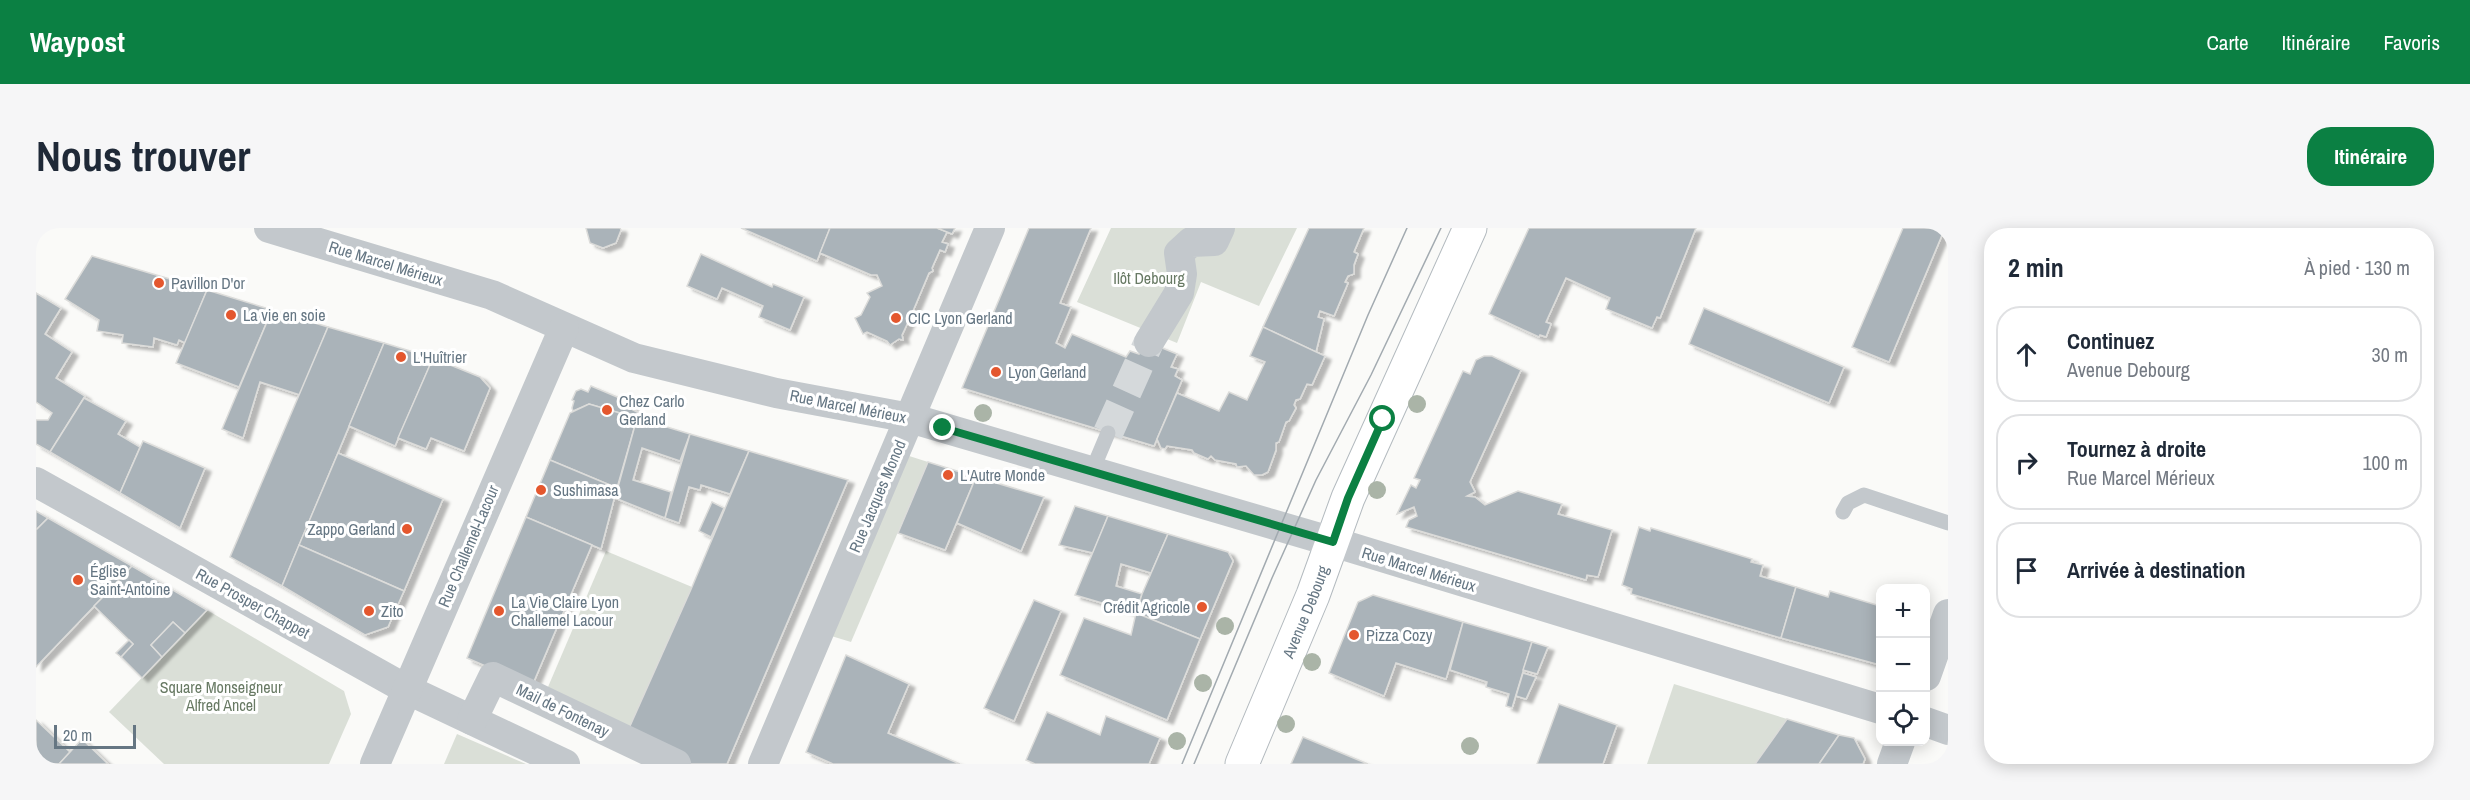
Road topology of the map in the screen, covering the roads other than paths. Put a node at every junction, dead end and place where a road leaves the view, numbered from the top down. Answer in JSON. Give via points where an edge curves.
{"nodes":[{"id":1,"x":269,"y":228,"type":"edge"},
{"id":2,"x":990,"y":228,"type":"edge"},
{"id":3,"x":1220,"y":228,"type":"edge"},
{"id":4,"x":1470,"y":228,"type":"edge"},
{"id":5,"x":564,"y":328,"type":"junction"},
{"id":6,"x":1149,"y":342,"type":"tunnel mouth"},
{"id":7,"x":910,"y":418,"type":"junction"},
{"id":8,"x":1108,"y":432,"type":"tunnel mouth"},
{"id":9,"x":1092,"y":471,"type":"junction"},
{"id":10,"x":36,"y":482,"type":"edge"},
{"id":11,"x":1843,"y":512,"type":"dead end"},
{"id":12,"x":1948,"y":523,"type":"edge"},
{"id":13,"x":1333,"y":542,"type":"junction"},
{"id":14,"x":1948,"y":614,"type":"edge"},
{"id":15,"x":1930,"y":665,"type":"edge"},
{"id":16,"x":406,"y":689,"type":"junction"},
{"id":17,"x":1876,"y":707,"type":"edge"},
{"id":18,"x":472,"y":720,"type":"junction"},
{"id":19,"x":1930,"y":723,"type":"edge"},
{"id":20,"x":1948,"y":730,"type":"edge"},
{"id":21,"x":1898,"y":746,"type":"edge"},
{"id":22,"x":639,"y":751,"type":"edge"},
{"id":23,"x":375,"y":764,"type":"edge"},
{"id":24,"x":565,"y":764,"type":"edge"},
{"id":25,"x":676,"y":764,"type":"edge"},
{"id":26,"x":763,"y":764,"type":"edge"},
{"id":27,"x":1242,"y":764,"type":"edge"},
{"id":28,"x":1892,"y":764,"type":"edge"}],
"edges":[{"from":1,"to":5,"type":"street","name":"Rue Marcel Mérieux","via":[[492,295]]},
{"from":2,"to":7,"type":"street","name":"Rue Jacques Monod"},
{"from":3,"to":6,"type":"street","via":[[1214,240],[1191,242],[1179,253],[1179,293]]},
{"from":4,"to":13,"type":"street","name":"Avenue Debourg","via":[[1348,498]]},
{"from":5,"to":7,"type":"street","name":"Rue Marcel Mérieux","via":[[634,358],[776,393]]},
{"from":5,"to":16,"type":"street","name":"Rue Challemel-Lacour"},
{"from":7,"to":9,"type":"street","name":"Rue Marcel Mérieux"},
{"from":7,"to":26,"type":"street","name":"Rue Jacques Monod"},
{"from":8,"to":9,"type":"lane"},
{"from":9,"to":13,"type":"street","name":"Rue Marcel Mérieux"},
{"from":10,"to":16,"type":"street","name":"Rue Prosper Chappet"},
{"from":11,"to":12,"type":"lane","via":[[1848,503],[1864,495]]},
{"from":13,"to":17,"type":"street","name":"Rue Marcel Mérieux"},
{"from":13,"to":27,"type":"street","name":"Avenue Debourg"},
{"from":14,"to":15,"type":"street"},
{"from":16,"to":18,"type":"street"},
{"from":16,"to":23,"type":"street","name":"Rue Challemel-Lacour"},
{"from":18,"to":22,"type":"street","name":"Mail de Fontenay","via":[[493,677]]},
{"from":18,"to":24,"type":"street"},
{"from":19,"to":20,"type":"street"},
{"from":21,"to":28,"type":"street"},
{"from":22,"to":25,"type":"street","name":"Mail de Fontenay"}]}
